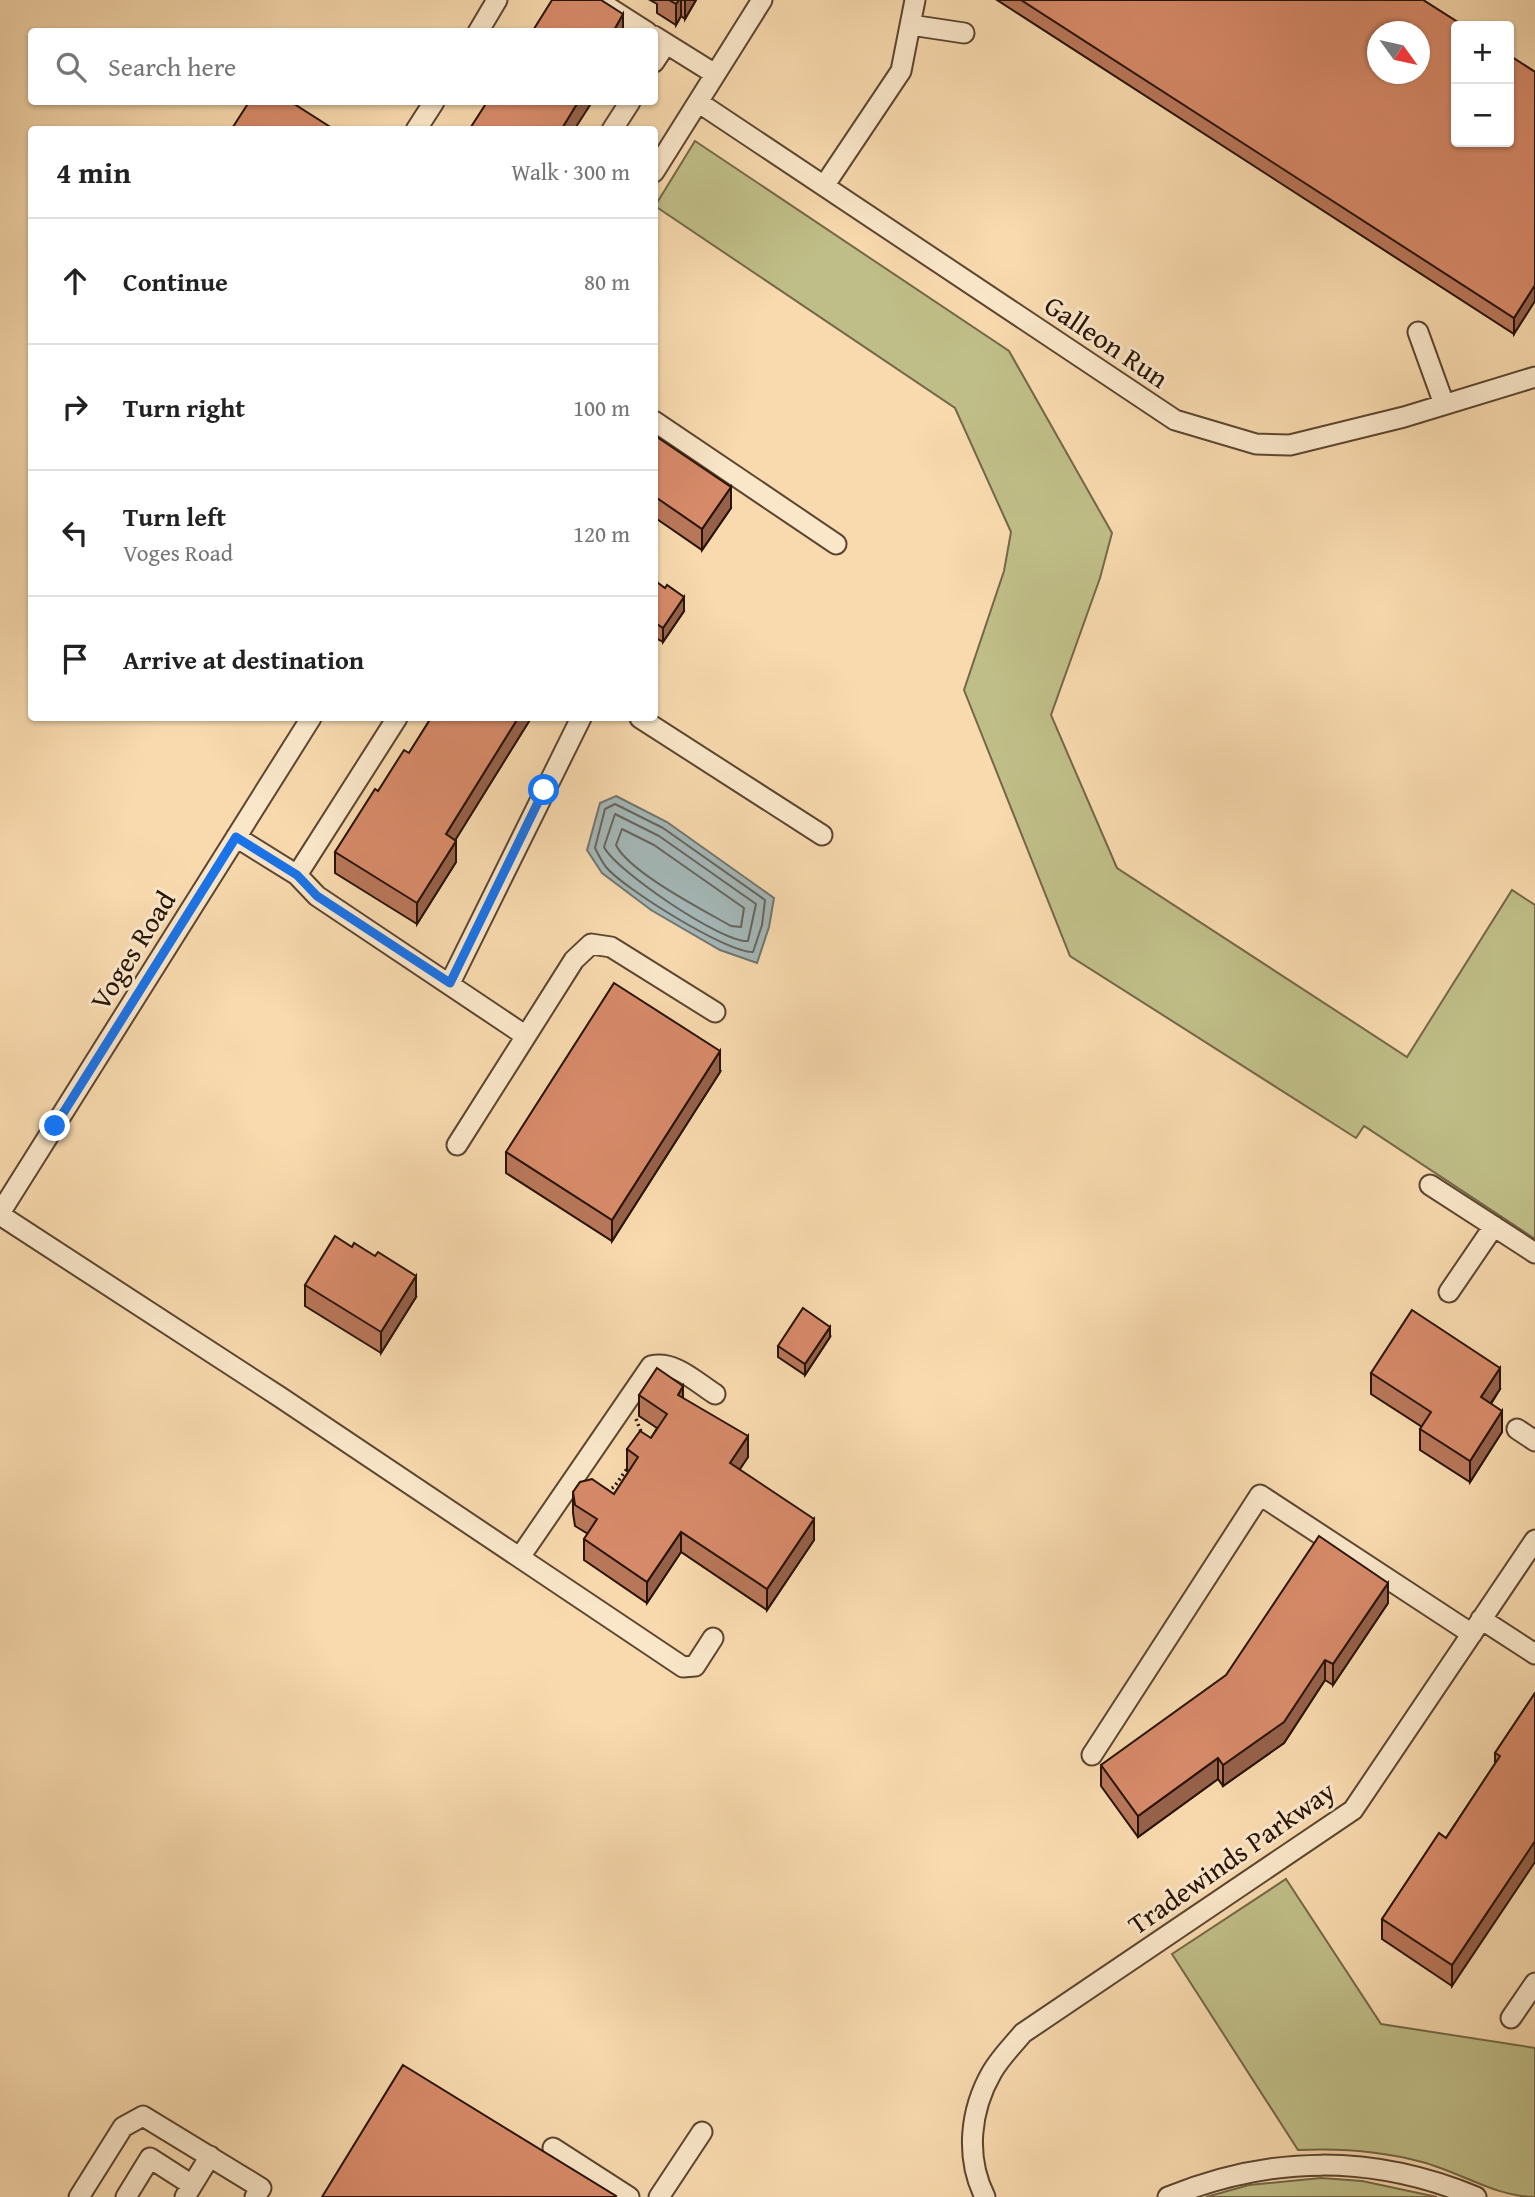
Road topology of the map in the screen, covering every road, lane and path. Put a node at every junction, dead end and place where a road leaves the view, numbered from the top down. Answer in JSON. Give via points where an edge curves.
{"nodes":[{"id":1,"x":498,"y":0,"type":"edge"},
{"id":2,"x":597,"y":0,"type":"edge"},
{"id":3,"x":762,"y":0,"type":"edge"},
{"id":4,"x":915,"y":0,"type":"edge"},
{"id":5,"x":911,"y":25,"type":"junction"},
{"id":6,"x":480,"y":28,"type":"edge"},
{"id":7,"x":641,"y":28,"type":"edge"},
{"id":8,"x":964,"y":33,"type":"dead end"},
{"id":9,"x":660,"y":40,"type":"edge"},
{"id":10,"x":715,"y":74,"type":"junction"},
{"id":11,"x":698,"y":102,"type":"junction"},
{"id":12,"x":431,"y":105,"type":"edge"},
{"id":13,"x":628,"y":105,"type":"edge"},
{"id":14,"x":418,"y":126,"type":"edge"},
{"id":15,"x":615,"y":126,"type":"edge"},
{"id":16,"x":658,"y":166,"type":"edge"},
{"id":17,"x":824,"y":187,"type":"junction"},
{"id":18,"x":1418,"y":332,"type":"dead end"},
{"id":19,"x":1535,"y":377,"type":"edge"},
{"id":20,"x":1444,"y":404,"type":"junction"},
{"id":21,"x":658,"y":424,"type":"edge"},
{"id":22,"x":836,"y":544,"type":"dead end"},
{"id":23,"x":309,"y":721,"type":"edge"},
{"id":24,"x":395,"y":721,"type":"edge"},
{"id":25,"x":580,"y":721,"type":"edge"},
{"id":26,"x":645,"y":721,"type":"edge"},
{"id":27,"x":822,"y":835,"type":"dead end"},
{"id":28,"x":236,"y":837,"type":"junction"},
{"id":29,"x":297,"y":875,"type":"junction"},
{"id":30,"x":450,"y":983,"type":"junction"},
{"id":31,"x":715,"y":1012,"type":"dead end"},
{"id":32,"x":526,"y":1036,"type":"junction"},
{"id":33,"x":457,"y":1145,"type":"dead end"},
{"id":34,"x":1430,"y":1185,"type":"dead end"},
{"id":35,"x":0,"y":1214,"type":"edge"},
{"id":36,"x":1494,"y":1226,"type":"junction"},
{"id":37,"x":1535,"y":1253,"type":"edge"},
{"id":38,"x":1449,"y":1292,"type":"dead end"},
{"id":39,"x":715,"y":1394,"type":"dead end"},
{"id":40,"x":620,"y":1408,"type":"junction"},
{"id":41,"x":1517,"y":1429,"type":"dead end"},
{"id":42,"x":643,"y":1440,"type":"edge"},
{"id":43,"x":1535,"y":1441,"type":"edge"},
{"id":44,"x":633,"y":1461,"type":"edge"},
{"id":45,"x":597,"y":1494,"type":"edge"},
{"id":46,"x":1535,"y":1540,"type":"edge"},
{"id":47,"x":520,"y":1557,"type":"junction"},
{"id":48,"x":1477,"y":1626,"type":"junction"},
{"id":49,"x":713,"y":1638,"type":"dead end"},
{"id":50,"x":1535,"y":1654,"type":"edge"},
{"id":51,"x":1092,"y":1755,"type":"dead end"},
{"id":52,"x":1535,"y":1983,"type":"edge"},
{"id":53,"x":1511,"y":2018,"type":"dead end"},
{"id":54,"x":702,"y":2132,"type":"dead end"},
{"id":55,"x":553,"y":2148,"type":"dead end"},
{"id":56,"x":210,"y":2156,"type":"junction"},
{"id":57,"x":188,"y":2191,"type":"edge"},
{"id":58,"x":79,"y":2197,"type":"edge"},
{"id":59,"x":126,"y":2197,"type":"edge"},
{"id":60,"x":255,"y":2197,"type":"edge"},
{"id":61,"x":629,"y":2197,"type":"edge"},
{"id":62,"x":659,"y":2197,"type":"edge"},
{"id":63,"x":985,"y":2197,"type":"edge"},
{"id":64,"x":1168,"y":2197,"type":"edge"},
{"id":65,"x":1476,"y":2197,"type":"edge"}],
"edges":[{"from":1,"to":6,"type":"street"},
{"from":2,"to":7,"type":"street"},
{"from":3,"to":10,"type":"street"},
{"from":4,"to":5,"type":"street"},
{"from":5,"to":8,"type":"street"},
{"from":5,"to":17,"type":"street","via":[[901,71]]},
{"from":9,"to":10,"type":"street"},
{"from":10,"to":11,"type":"street"},
{"from":11,"to":16,"type":"street"},
{"from":11,"to":17,"type":"street","name":"Galleon Run"},
{"from":12,"to":14,"type":"street"},
{"from":13,"to":15,"type":"street"},
{"from":17,"to":20,"type":"street","name":"Galleon Run","via":[[1175,420],[1256,444],[1290,445]]},
{"from":18,"to":20,"type":"street"},
{"from":19,"to":20,"type":"street","name":"Galleon Run"},
{"from":21,"to":22,"type":"street"},
{"from":23,"to":28,"type":"street","name":"Voges Road"},
{"from":24,"to":29,"type":"street"},
{"from":25,"to":30,"type":"street"},
{"from":26,"to":27,"type":"street"},
{"from":28,"to":29,"type":"street"},
{"from":28,"to":35,"type":"street","name":"Voges Road"},
{"from":29,"to":30,"type":"street","via":[[317,896]]},
{"from":30,"to":32,"type":"street"},
{"from":31,"to":32,"type":"street","via":[[611,947],[591,944],[574,960]]},
{"from":32,"to":33,"type":"street"},
{"from":34,"to":36,"type":"street"},
{"from":35,"to":47,"type":"street"},
{"from":36,"to":37,"type":"street"},
{"from":36,"to":38,"type":"street"},
{"from":39,"to":40,"type":"street","via":[[662,1363],[651,1366]]},
{"from":40,"to":42,"type":"path","via":[[639,1422]]},
{"from":40,"to":47,"type":"street"},
{"from":41,"to":43,"type":"street"},
{"from":44,"to":45,"type":"path","via":[[614,1487]]},
{"from":46,"to":48,"type":"street","name":"Tradewinds Parkway"},
{"from":47,"to":49,"type":"street","via":[[683,1667],[695,1665]]},
{"from":48,"to":50,"type":"street"},
{"from":48,"to":51,"type":"street","via":[[1260,1495]]},
{"from":48,"to":63,"type":"street","name":"Tradewinds Parkway","via":[[1353,1810],[1023,2033],[992,2072],[972,2123],[974,2174]]},
{"from":52,"to":53,"type":"street"},
{"from":54,"to":62,"type":"street"},
{"from":55,"to":61,"type":"street"},
{"from":56,"to":57,"type":"street"},
{"from":56,"to":58,"type":"street","via":[[143,2116],[123,2127]]},
{"from":56,"to":60,"type":"street","via":[[261,2188]]},
{"from":57,"to":59,"type":"street","via":[[150,2158]]},
{"from":64,"to":65,"type":"street","via":[[1266,2167],[1326,2164],[1384,2168]]}]}
